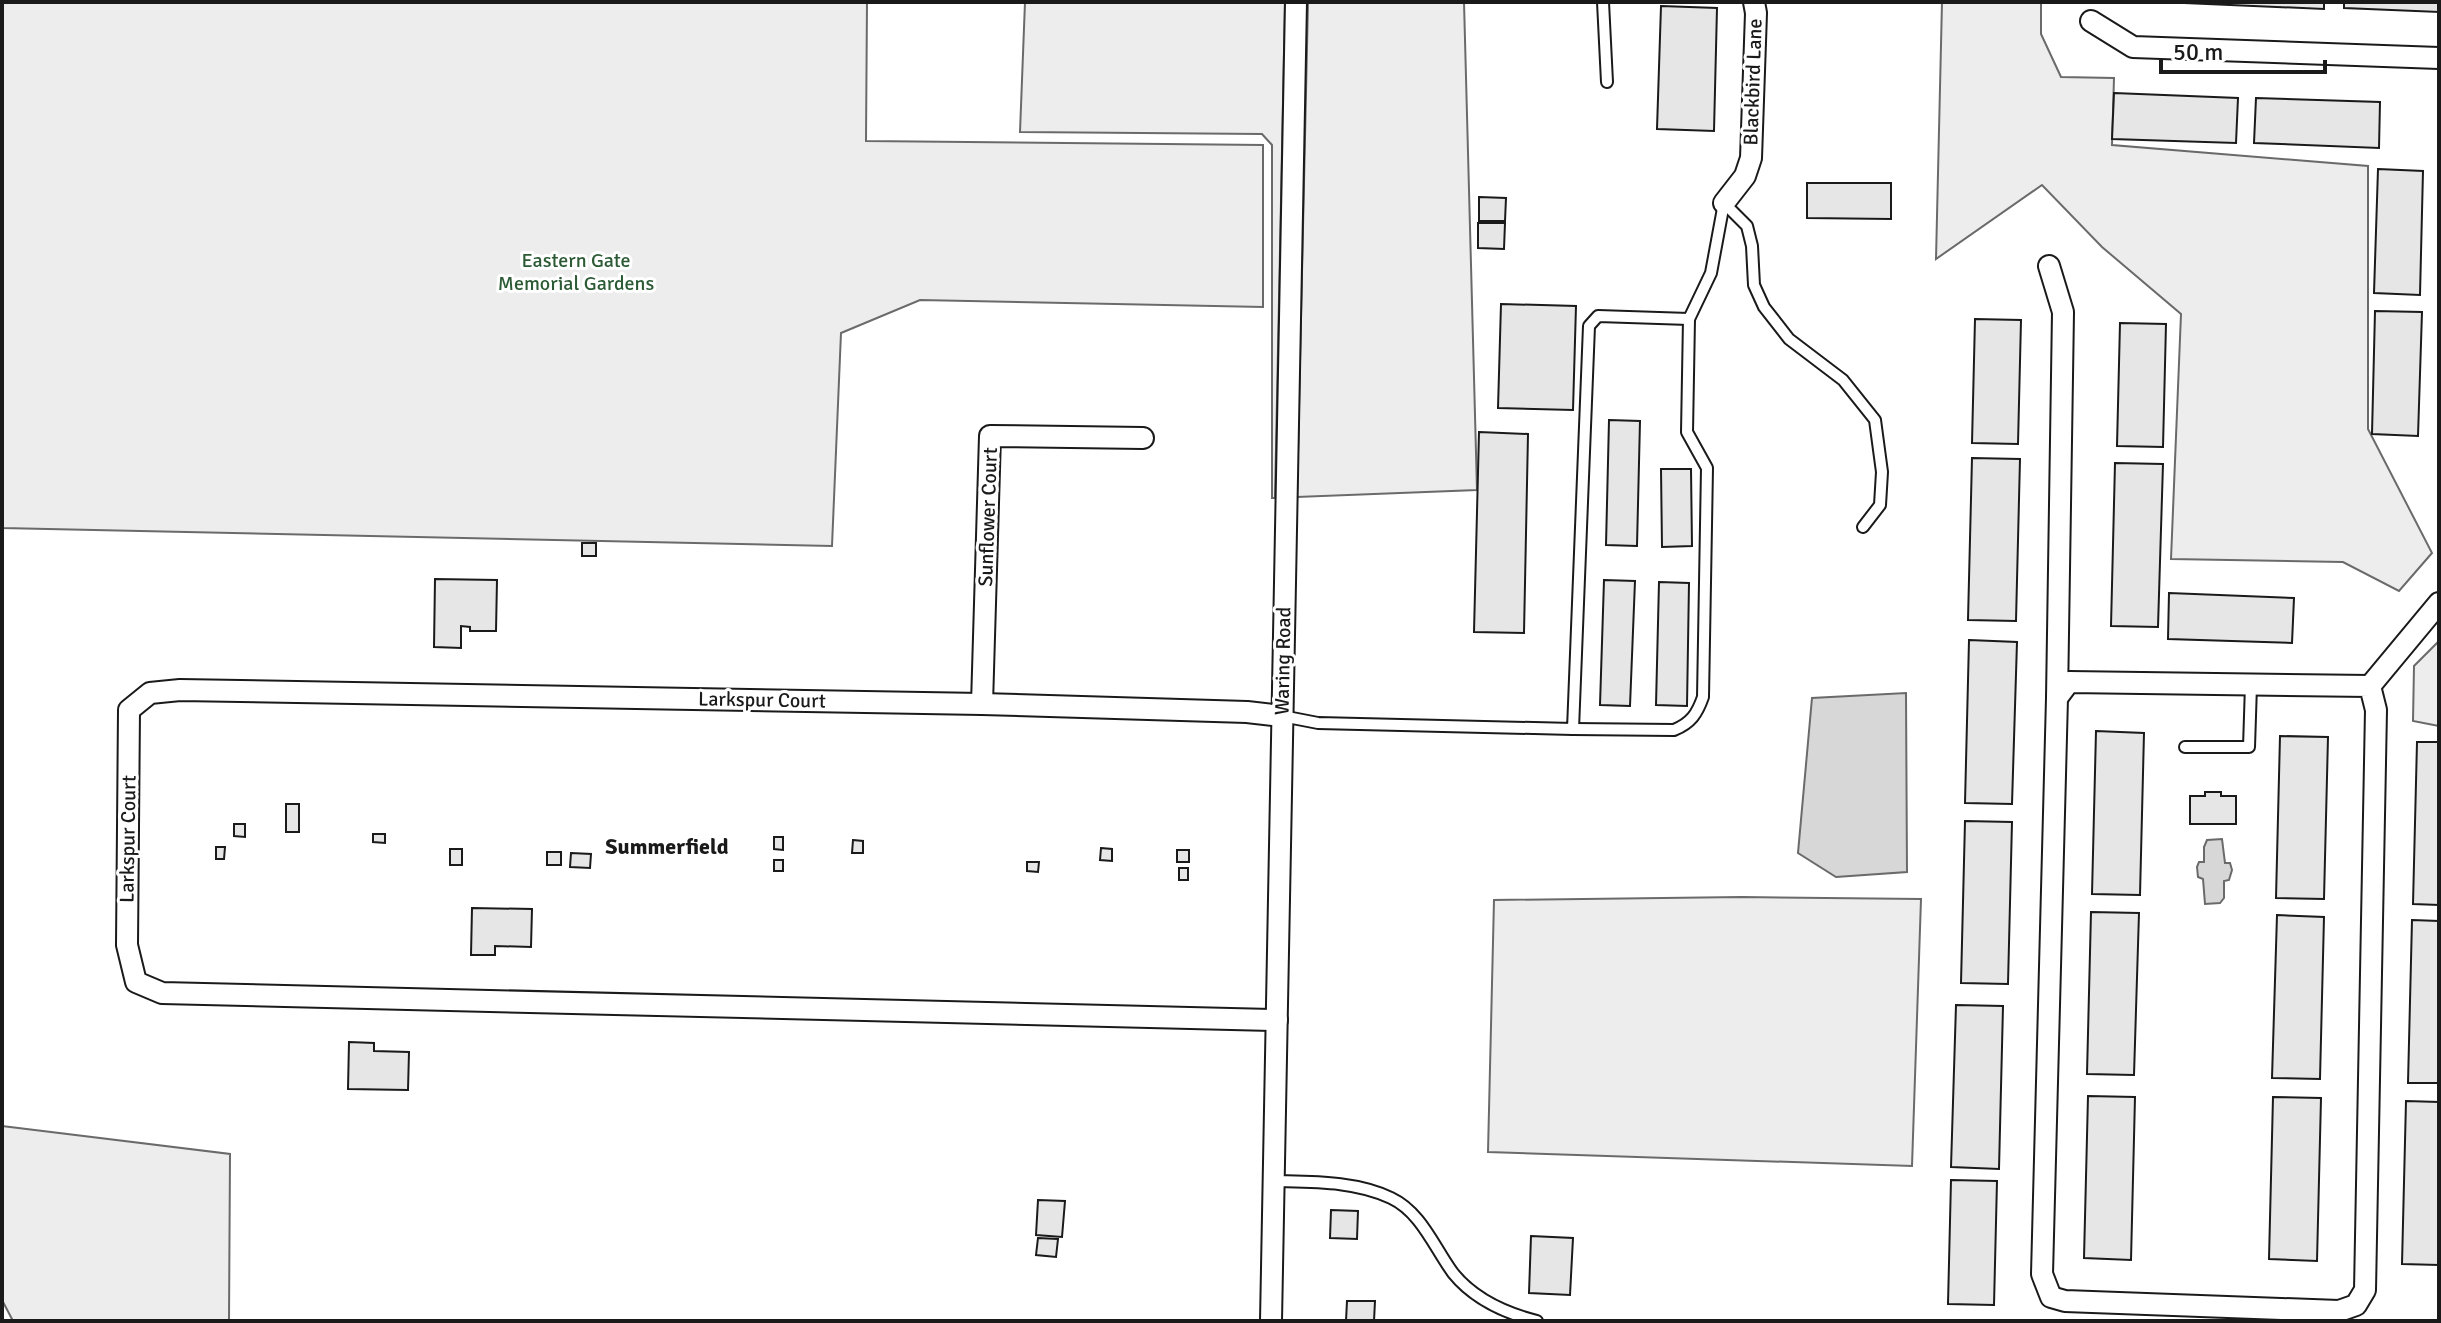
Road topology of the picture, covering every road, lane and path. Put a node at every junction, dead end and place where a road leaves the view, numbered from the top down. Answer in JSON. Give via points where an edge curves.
{"nodes":[{"id":1,"x":1296,"y":2,"type":"edge"},
{"id":2,"x":1603,"y":2,"type":"edge"},
{"id":3,"x":1754,"y":2,"type":"edge"},
{"id":4,"x":2091,"y":21,"type":"dead end"},
{"id":5,"x":2439,"y":58,"type":"edge"},
{"id":6,"x":1607,"y":82,"type":"dead end"},
{"id":7,"x":1724,"y":203,"type":"junction"},
{"id":8,"x":2049,"y":266,"type":"dead end"},
{"id":9,"x":1689,"y":319,"type":"junction"},
{"id":10,"x":1143,"y":438,"type":"dead end"},
{"id":11,"x":1863,"y":527,"type":"dead end"},
{"id":12,"x":2439,"y":603,"type":"edge"},
{"id":13,"x":2251,"y":685,"type":"junction"},
{"id":14,"x":2370,"y":686,"type":"junction"},
{"id":15,"x":2057,"y":698,"type":"junction"},
{"id":16,"x":982,"y":704,"type":"junction"},
{"id":17,"x":1281,"y":716,"type":"junction"},
{"id":18,"x":1573,"y":729,"type":"junction"},
{"id":19,"x":2185,"y":747,"type":"dead end"},
{"id":20,"x":1277,"y":1020,"type":"junction"},
{"id":21,"x":1275,"y":1181,"type":"junction"},
{"id":22,"x":1271,"y":1321,"type":"edge"},
{"id":23,"x":1537,"y":1321,"type":"edge"}],
"edges":[{"from":1,"to":17,"type":"street","name":"Waring Road"},
{"from":2,"to":6,"type":"lane"},
{"from":3,"to":7,"type":"street","name":"Blackbird Lane","via":[[1751,158],[1745,176]]},
{"from":4,"to":5,"type":"street","via":[[2133,47]]},
{"from":7,"to":9,"type":"lane","via":[[1711,273]]},
{"from":7,"to":11,"type":"lane","via":[[1747,226],[1754,285],[1764,307],[1789,339],[1843,380],[1875,420],[1880,505]]},
{"from":8,"to":15,"type":"street","via":[[2063,312]]},
{"from":9,"to":18,"type":"lane","via":[[1598,316],[1589,326]]},
{"from":9,"to":18,"type":"lane","via":[[1687,432],[1707,468],[1703,697],[1688,724],[1674,730]]},
{"from":10,"to":16,"type":"street","name":"Sunflower Court","via":[[990,436]]},
{"from":12,"to":14,"type":"street"},
{"from":13,"to":14,"type":"street"},
{"from":13,"to":15,"type":"street","via":[[2069,682]]},
{"from":13,"to":19,"type":"lane","via":[[2249,747]]},
{"from":14,"to":15,"type":"street","via":[[2376,710],[2365,1290],[2356,1305],[2339,1311],[2051,1297],[2042,1274]]},
{"from":16,"to":17,"type":"street","name":"Larkspur Court"},
{"from":16,"to":20,"type":"street","name":"Larkspur Court","via":[[150,693],[129,710],[127,945],[136,982],[162,993]]},
{"from":17,"to":18,"type":"lane","via":[[1318,723]]},
{"from":17,"to":20,"type":"street","name":"Waring Road"},
{"from":20,"to":21,"type":"street","name":"Waring Road"},
{"from":21,"to":22,"type":"street","name":"Waring Road"},
{"from":21,"to":23,"type":"lane","via":[[1349,1186],[1393,1198],[1411,1212],[1462,1282],[1509,1314]]}]}
